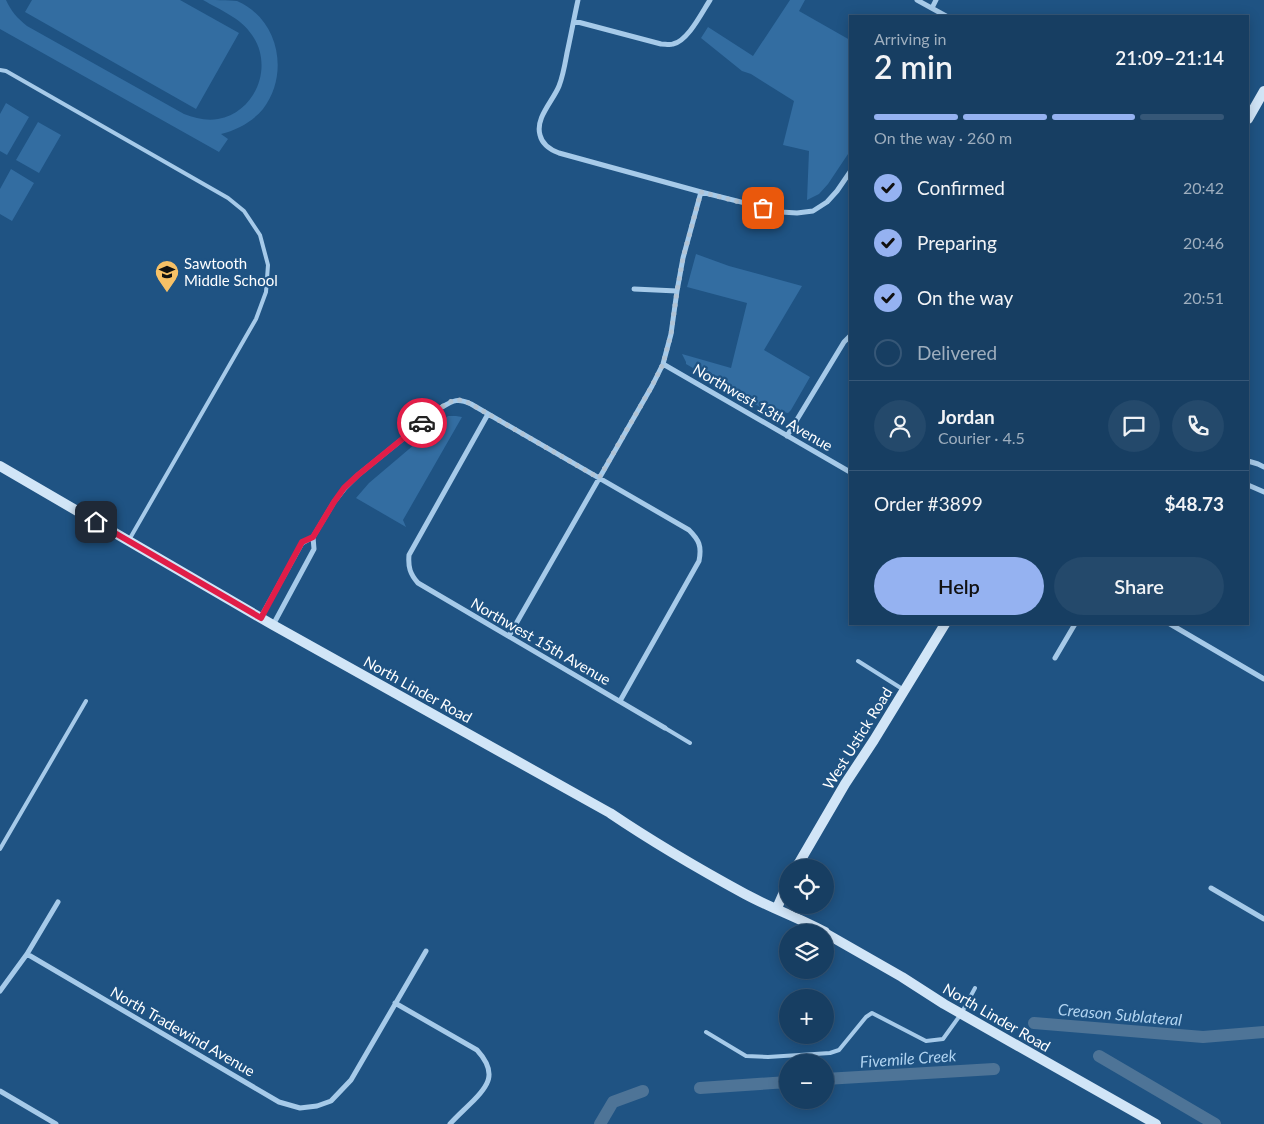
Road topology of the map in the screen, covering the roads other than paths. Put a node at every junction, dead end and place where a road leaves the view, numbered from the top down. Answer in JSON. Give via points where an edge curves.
{"nodes":[{"id":1,"x":578,"y":0,"type":"edge"},
{"id":2,"x":710,"y":0,"type":"edge"},
{"id":3,"x":917,"y":0,"type":"edge"},
{"id":4,"x":936,"y":0,"type":"edge"},
{"id":5,"x":932,"y":8,"type":"junction"},
{"id":6,"x":944,"y":15,"type":"edge"},
{"id":7,"x":574,"y":21,"type":"junction"},
{"id":8,"x":0,"y":70,"type":"edge"},
{"id":9,"x":1264,"y":92,"type":"edge"},
{"id":10,"x":1249,"y":117,"type":"edge"},
{"id":11,"x":849,"y":174,"type":"edge"},
{"id":12,"x":701,"y":192,"type":"junction"},
{"id":13,"x":634,"y":289,"type":"dead end"},
{"id":14,"x":677,"y":291,"type":"junction"},
{"id":15,"x":849,"y":337,"type":"edge"},
{"id":16,"x":663,"y":364,"type":"junction"},
{"id":17,"x":488,"y":414,"type":"junction"},
{"id":18,"x":787,"y":436,"type":"junction"},
{"id":19,"x":1249,"y":461,"type":"edge"},
{"id":20,"x":0,"y":466,"type":"edge"},
{"id":21,"x":1264,"y":467,"type":"edge"},
{"id":22,"x":849,"y":471,"type":"edge"},
{"id":23,"x":599,"y":478,"type":"junction"},
{"id":24,"x":1249,"y":485,"type":"edge"},
{"id":25,"x":1264,"y":492,"type":"edge"},
{"id":26,"x":313,"y":537,"type":"junction"},
{"id":27,"x":129,"y":540,"type":"junction"},
{"id":28,"x":261,"y":618,"type":"junction"},
{"id":29,"x":273,"y":625,"type":"junction"},
{"id":30,"x":944,"y":625,"type":"edge"},
{"id":31,"x":1073,"y":625,"type":"edge"},
{"id":32,"x":1172,"y":625,"type":"edge"},
{"id":33,"x":509,"y":636,"type":"junction"},
{"id":34,"x":1055,"y":658,"type":"dead end"},
{"id":35,"x":858,"y":661,"type":"dead end"},
{"id":36,"x":1264,"y":679,"type":"edge"},
{"id":37,"x":904,"y":690,"type":"junction"},
{"id":38,"x":86,"y":701,"type":"dead end"},
{"id":39,"x":620,"y":701,"type":"junction"},
{"id":40,"x":665,"y":728,"type":"joint"},
{"id":41,"x":690,"y":742,"type":"dead end"},
{"id":42,"x":0,"y":849,"type":"edge"},
{"id":43,"x":801,"y":859,"type":"edge"},
{"id":44,"x":1211,"y":888,"type":"dead end"},
{"id":45,"x":58,"y":902,"type":"dead end"},
{"id":46,"x":779,"y":902,"type":"edge"},
{"id":47,"x":776,"y":908,"type":"junction"},
{"id":48,"x":1264,"y":919,"type":"edge"},
{"id":49,"x":810,"y":924,"type":"edge"},
{"id":50,"x":834,"y":938,"type":"edge"},
{"id":51,"x":426,"y":951,"type":"dead end"},
{"id":52,"x":27,"y":954,"type":"junction"},
{"id":53,"x":975,"y":988,"type":"dead end"},
{"id":54,"x":0,"y":991,"type":"edge"},
{"id":55,"x":395,"y":1003,"type":"junction"},
{"id":56,"x":961,"y":1014,"type":"junction"},
{"id":57,"x":706,"y":1032,"type":"dead end"},
{"id":58,"x":0,"y":1091,"type":"edge"},
{"id":59,"x":56,"y":1124,"type":"edge"},
{"id":60,"x":450,"y":1124,"type":"edge"},
{"id":61,"x":1156,"y":1124,"type":"edge"}],
"edges":[{"from":1,"to":7,"type":"street"},
{"from":2,"to":7,"type":"street","via":[[690,32],[674,44],[661,44]]},
{"from":3,"to":5,"type":"street"},
{"from":4,"to":5,"type":"street"},
{"from":5,"to":6,"type":"street"},
{"from":7,"to":12,"type":"street","via":[[563,75],[539,126],[543,142],[559,153]]},
{"from":8,"to":27,"type":"lane","via":[[228,198],[244,212],[260,235],[268,265],[266,292],[256,318]]},
{"from":9,"to":10,"type":"main road"},
{"from":11,"to":12,"type":"street","via":[[827,202],[813,211],[797,213]]},
{"from":12,"to":14,"type":"street"},
{"from":13,"to":14,"type":"street"},
{"from":14,"to":16,"type":"street"},
{"from":15,"to":18,"type":"street"},
{"from":16,"to":18,"type":"street","name":"Northwest 13th Avenue"},
{"from":16,"to":23,"type":"street"},
{"from":17,"to":23,"type":"street"},
{"from":17,"to":26,"type":"street","via":[[464,401],[456,400],[442,407],[344,488]]},
{"from":17,"to":33,"type":"street","name":"Northwest 15th Avenue","via":[[409,555],[409,570],[418,583]]},
{"from":18,"to":22,"type":"street","name":"Northwest 13th Avenue"},
{"from":19,"to":21,"type":"street"},
{"from":20,"to":27,"type":"main road","name":"North Linder Road"},
{"from":23,"to":33,"type":"street"},
{"from":23,"to":39,"type":"street","via":[[689,530],[701,551],[699,561]]},
{"from":24,"to":25,"type":"street"},
{"from":26,"to":28,"type":"street","via":[[302,542]]},
{"from":26,"to":29,"type":"street","via":[[314,549]]},
{"from":27,"to":28,"type":"main road","name":"North Linder Road"},
{"from":28,"to":29,"type":"main road","name":"North Linder Road"},
{"from":29,"to":47,"type":"main road","name":"North Linder Road","via":[[602,808],[652,841],[746,894]]},
{"from":30,"to":37,"type":"main road","name":"West Ustick Road"},
{"from":31,"to":34,"type":"street"},
{"from":32,"to":36,"type":"street"},
{"from":33,"to":39,"type":"street","name":"Northwest 15th Avenue"},
{"from":35,"to":37,"type":"lane"},
{"from":37,"to":43,"type":"main road","name":"West Ustick Road"},
{"from":38,"to":42,"type":"lane"},
{"from":39,"to":40,"type":"street","name":"Northwest 15th Avenue"},
{"from":40,"to":41,"type":"lane"},
{"from":44,"to":48,"type":"street"},
{"from":45,"to":52,"type":"street"},
{"from":46,"to":47,"type":"main road"},
{"from":47,"to":49,"type":"main road","name":"North Linder Road"},
{"from":50,"to":56,"type":"main road","name":"North Linder Road"},
{"from":51,"to":55,"type":"street"},
{"from":52,"to":54,"type":"street"},
{"from":52,"to":55,"type":"street","name":"North Tradewind Avenue","via":[[279,1102],[300,1108],[331,1101],[351,1080]]},
{"from":53,"to":56,"type":"lane"},
{"from":55,"to":60,"type":"street","via":[[484,1057],[489,1070],[483,1091]]},
{"from":56,"to":57,"type":"lane","via":[[943,1039],[926,1041],[872,1013],[839,1050],[768,1058],[744,1055]]},
{"from":56,"to":61,"type":"main road","name":"North Linder Road"},
{"from":58,"to":59,"type":"street"}]}
